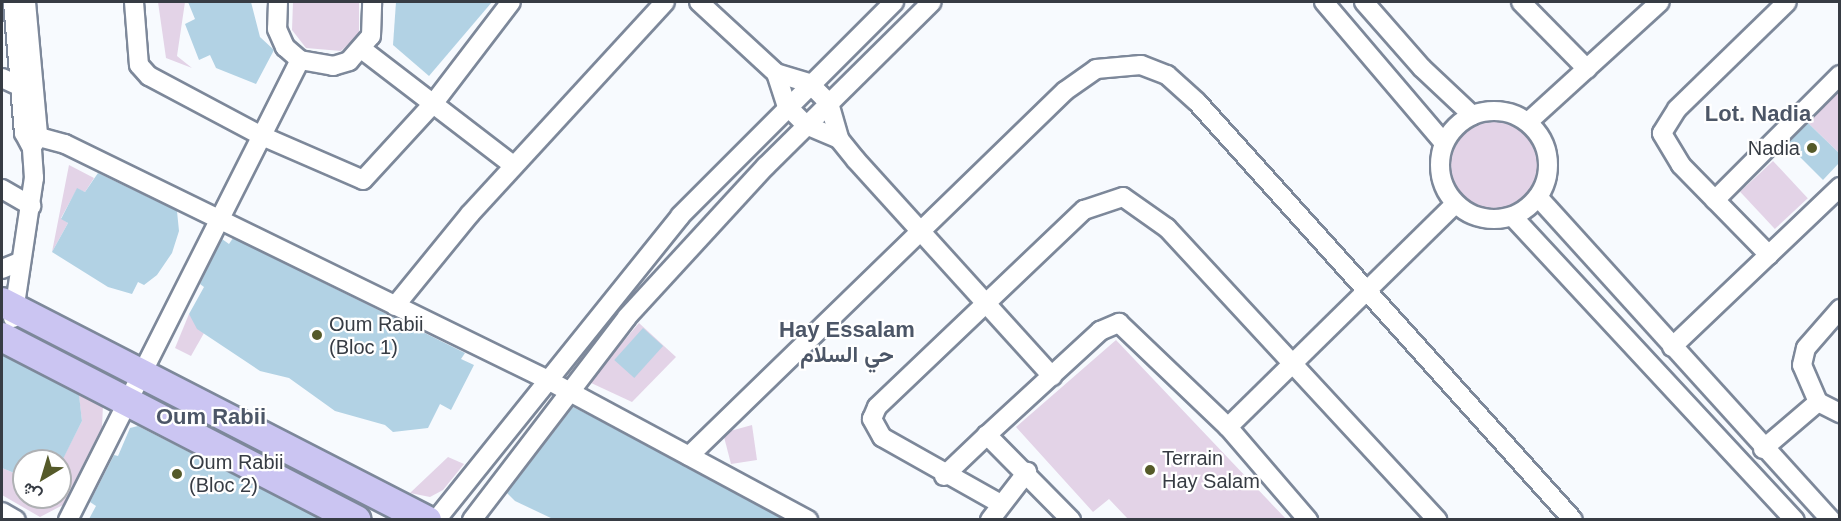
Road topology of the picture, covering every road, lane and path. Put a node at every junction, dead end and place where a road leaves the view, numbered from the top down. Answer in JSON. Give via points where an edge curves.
{"nodes":[{"id":1,"x":13,"y":2,"type":"edge"},
{"id":2,"x":26,"y":2,"type":"edge"},
{"id":3,"x":134,"y":2,"type":"edge"},
{"id":4,"x":278,"y":2,"type":"edge"},
{"id":5,"x":372,"y":2,"type":"edge"},
{"id":6,"x":511,"y":2,"type":"edge"},
{"id":7,"x":665,"y":2,"type":"edge"},
{"id":8,"x":699,"y":2,"type":"edge"},
{"id":9,"x":894,"y":2,"type":"edge"},
{"id":10,"x":932,"y":2,"type":"edge"},
{"id":11,"x":1324,"y":2,"type":"edge"},
{"id":12,"x":1364,"y":2,"type":"edge"},
{"id":13,"x":1521,"y":2,"type":"edge"},
{"id":14,"x":1660,"y":2,"type":"edge"},
{"id":15,"x":1786,"y":2,"type":"edge"},
{"id":16,"x":363,"y":50,"type":"junction"},
{"id":17,"x":300,"y":60,"type":"junction"},
{"id":18,"x":1587,"y":69,"type":"junction"},
{"id":19,"x":776,"y":73,"type":"junction"},
{"id":20,"x":1839,"y":75,"type":"edge"},
{"id":21,"x":2,"y":78,"type":"edge"},
{"id":22,"x":809,"y":83,"type":"junction"},
{"id":23,"x":27,"y":90,"type":"junction"},
{"id":24,"x":830,"y":103,"type":"junction"},
{"id":25,"x":433,"y":104,"type":"junction"},
{"id":26,"x":786,"y":106,"type":"junction"},
{"id":27,"x":1472,"y":115,"type":"junction"},
{"id":28,"x":1528,"y":122,"type":"junction"},
{"id":29,"x":806,"y":126,"type":"junction"},
{"id":30,"x":262,"y":136,"type":"junction"},
{"id":31,"x":31,"y":139,"type":"junction"},
{"id":32,"x":840,"y":139,"type":"junction"},
{"id":33,"x":1444,"y":143,"type":"junction"},
{"id":34,"x":514,"y":166,"type":"junction"},
{"id":35,"x":1839,"y":187,"type":"edge"},
{"id":36,"x":2,"y":189,"type":"edge"},
{"id":37,"x":1538,"y":197,"type":"junction"},
{"id":38,"x":1715,"y":200,"type":"junction"},
{"id":39,"x":1455,"y":204,"type":"junction"},
{"id":40,"x":32,"y":206,"type":"junction"},
{"id":41,"x":1513,"y":217,"type":"junction"},
{"id":42,"x":218,"y":221,"type":"junction"},
{"id":43,"x":919,"y":232,"type":"junction"},
{"id":44,"x":1769,"y":255,"type":"junction"},
{"id":45,"x":19,"y":262,"type":"junction"},
{"id":46,"x":2,"y":268,"type":"edge"},
{"id":47,"x":1365,"y":290,"type":"junction"},
{"id":48,"x":986,"y":303,"type":"junction"},
{"id":49,"x":9,"y":306,"type":"edge"},
{"id":50,"x":395,"y":306,"type":"junction"},
{"id":51,"x":1839,"y":309,"type":"edge"},
{"id":52,"x":2,"y":338,"type":"edge"},
{"id":53,"x":1672,"y":347,"type":"junction"},
{"id":54,"x":1289,"y":364,"type":"junction"},
{"id":55,"x":145,"y":373,"type":"junction"},
{"id":56,"x":1052,"y":376,"type":"junction"},
{"id":57,"x":546,"y":379,"type":"junction"},
{"id":58,"x":567,"y":391,"type":"junction"},
{"id":59,"x":128,"y":401,"type":"junction"},
{"id":60,"x":1818,"y":402,"type":"junction"},
{"id":61,"x":1839,"y":413,"type":"edge"},
{"id":62,"x":1228,"y":428,"type":"junction"},
{"id":63,"x":987,"y":435,"type":"junction"},
{"id":64,"x":1763,"y":448,"type":"junction"},
{"id":65,"x":689,"y":456,"type":"junction"},
{"id":66,"x":1027,"y":472,"type":"junction"},
{"id":67,"x":944,"y":476,"type":"junction"},
{"id":68,"x":995,"y":511,"type":"edge"},
{"id":69,"x":2,"y":512,"type":"edge"},
{"id":70,"x":16,"y":519,"type":"edge"},
{"id":71,"x":68,"y":519,"type":"edge"},
{"id":72,"x":357,"y":519,"type":"edge"},
{"id":73,"x":427,"y":519,"type":"edge"},
{"id":74,"x":436,"y":519,"type":"edge"},
{"id":75,"x":472,"y":519,"type":"edge"},
{"id":76,"x":808,"y":519,"type":"edge"},
{"id":77,"x":1071,"y":519,"type":"edge"},
{"id":78,"x":1308,"y":519,"type":"edge"},
{"id":79,"x":1437,"y":519,"type":"edge"},
{"id":80,"x":1573,"y":519,"type":"edge"},
{"id":81,"x":1795,"y":519,"type":"edge"},
{"id":82,"x":1831,"y":519,"type":"edge"}],
"edges":[{"from":1,"to":23,"type":"street"},
{"from":2,"to":23,"type":"street"},
{"from":3,"to":30,"type":"street","via":[[140,65],[149,76]]},
{"from":4,"to":17,"type":"street","via":[[277,29]]},
{"from":5,"to":16,"type":"street","via":[[375,20]]},
{"from":6,"to":25,"type":"street"},
{"from":7,"to":34,"type":"street"},
{"from":8,"to":19,"type":"street"},
{"from":9,"to":22,"type":"street"},
{"from":10,"to":24,"type":"street"},
{"from":11,"to":33,"type":"street"},
{"from":12,"to":27,"type":"street","via":[[1422,68]]},
{"from":13,"to":18,"type":"street"},
{"from":14,"to":18,"type":"street"},
{"from":15,"to":38,"type":"street","via":[[1677,109],[1662,133],[1681,165]]},
{"from":16,"to":17,"type":"street","via":[[333,66]]},
{"from":16,"to":25,"type":"street"},
{"from":17,"to":30,"type":"street"},
{"from":18,"to":28,"type":"street"},
{"from":19,"to":22,"type":"street"},
{"from":19,"to":26,"type":"street"},
{"from":20,"to":38,"type":"street"},
{"from":21,"to":23,"type":"street"},
{"from":22,"to":24,"type":"street"},
{"from":22,"to":26,"type":"street"},
{"from":23,"to":31,"type":"street"},
{"from":24,"to":29,"type":"street"},
{"from":24,"to":32,"type":"street"},
{"from":25,"to":30,"type":"street","via":[[363,180]]},
{"from":25,"to":34,"type":"street"},
{"from":26,"to":29,"type":"street"},
{"from":26,"to":57,"type":"street","via":[[680,216]]},
{"from":27,"to":28,"type":"street","via":[[1491,111]]},
{"from":27,"to":33,"type":"street"},
{"from":28,"to":37,"type":"street","via":[[1548,155],[1548,174]]},
{"from":29,"to":32,"type":"street"},
{"from":29,"to":58,"type":"street","via":[[689,249]]},
{"from":30,"to":42,"type":"street"},
{"from":31,"to":40,"type":"street"},
{"from":31,"to":42,"type":"street"},
{"from":32,"to":43,"type":"street"},
{"from":33,"to":39,"type":"street","via":[[1440,175]]},
{"from":34,"to":50,"type":"street"},
{"from":35,"to":44,"type":"street"},
{"from":36,"to":40,"type":"street"},
{"from":37,"to":41,"type":"street"},
{"from":37,"to":53,"type":"street"},
{"from":38,"to":44,"type":"street"},
{"from":39,"to":41,"type":"street","via":[[1482,219]]},
{"from":39,"to":47,"type":"street"},
{"from":40,"to":45,"type":"street"},
{"from":41,"to":81,"type":"street"},
{"from":42,"to":50,"type":"street"},
{"from":42,"to":55,"type":"street"},
{"from":43,"to":47,"type":"street","via":[[1065,91],[1096,69],[1141,65],[1167,75],[1197,102]]},
{"from":43,"to":48,"type":"street"},
{"from":43,"to":65,"type":"street"},
{"from":44,"to":53,"type":"street"},
{"from":45,"to":46,"type":"street"},
{"from":45,"to":49,"type":"street"},
{"from":47,"to":54,"type":"street"},
{"from":47,"to":80,"type":"street"},
{"from":48,"to":54,"type":"street","via":[[1084,210],[1123,197],[1167,228]]},
{"from":48,"to":56,"type":"street"},
{"from":48,"to":67,"type":"street","via":[[877,407],[872,419],[882,437]]},
{"from":49,"to":52,"type":"street"},
{"from":49,"to":55,"type":"main road"},
{"from":50,"to":57,"type":"street"},
{"from":51,"to":60,"type":"street","via":[[1806,348],[1802,365]]},
{"from":52,"to":59,"type":"main road"},
{"from":53,"to":64,"type":"street"},
{"from":54,"to":62,"type":"street"},
{"from":54,"to":79,"type":"street"},
{"from":55,"to":59,"type":"street"},
{"from":55,"to":73,"type":"main road"},
{"from":56,"to":62,"type":"street","via":[[1100,331],[1119,323]]},
{"from":56,"to":63,"type":"street"},
{"from":57,"to":58,"type":"street"},
{"from":57,"to":74,"type":"street"},
{"from":58,"to":65,"type":"street"},
{"from":58,"to":75,"type":"street"},
{"from":59,"to":71,"type":"street"},
{"from":59,"to":72,"type":"main road"},
{"from":60,"to":61,"type":"street"},
{"from":60,"to":64,"type":"street"},
{"from":62,"to":78,"type":"street"},
{"from":63,"to":66,"type":"street"},
{"from":63,"to":67,"type":"street"},
{"from":64,"to":82,"type":"street"},
{"from":65,"to":76,"type":"street"},
{"from":66,"to":68,"type":"street"},
{"from":66,"to":77,"type":"street"},
{"from":67,"to":68,"type":"street"},
{"from":69,"to":70,"type":"street"}]}
